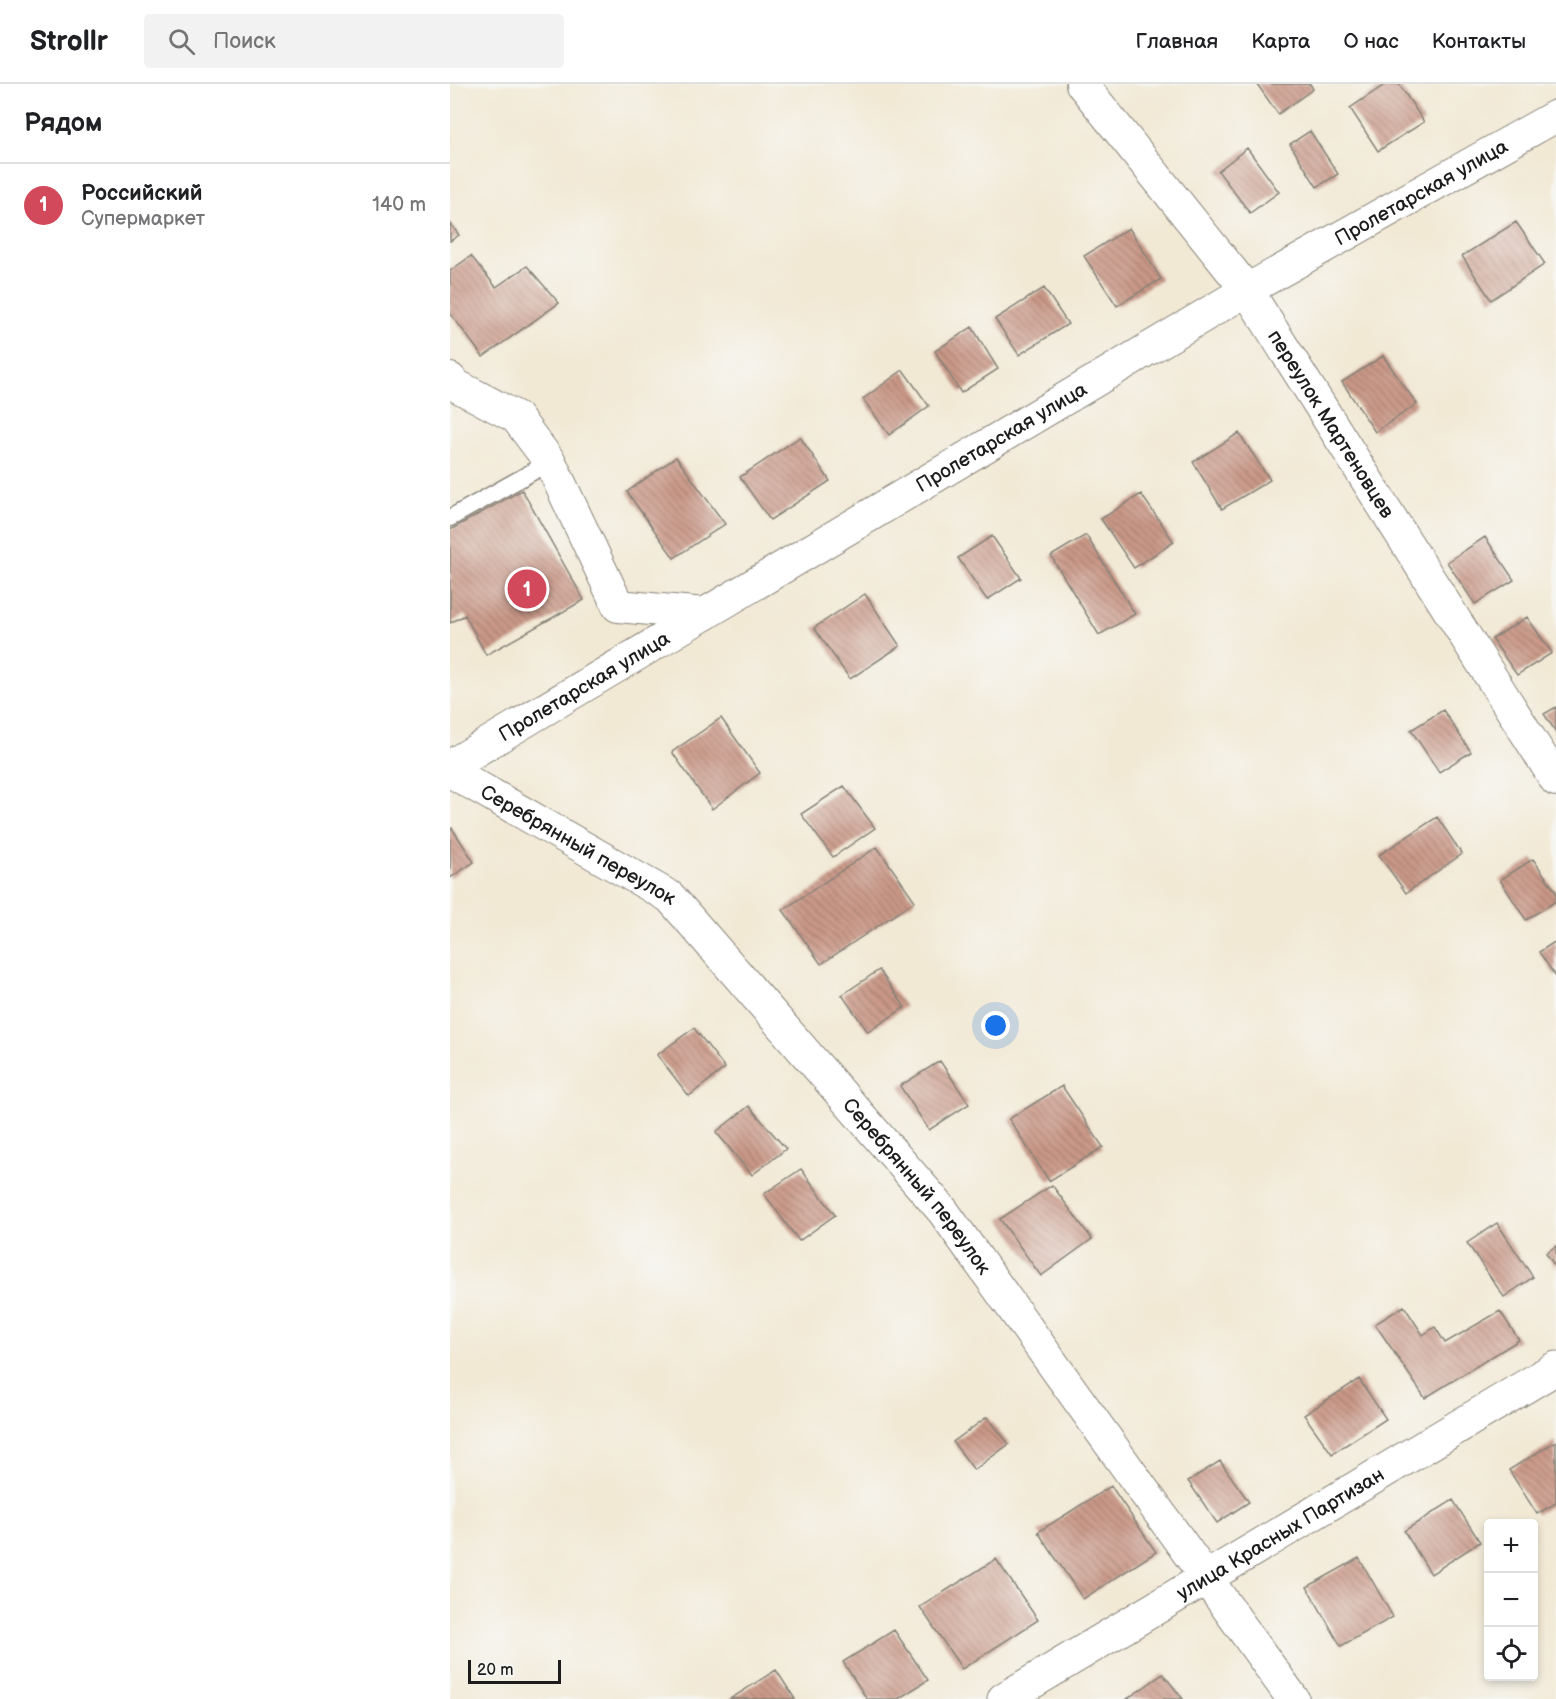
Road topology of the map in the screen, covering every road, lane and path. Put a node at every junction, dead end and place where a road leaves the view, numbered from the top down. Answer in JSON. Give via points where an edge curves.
{"nodes":[{"id":1,"x":1082,"y":84,"type":"edge"},
{"id":2,"x":1556,"y":116,"type":"edge"},
{"id":3,"x":1247,"y":290,"type":"junction"},
{"id":4,"x":450,"y":379,"type":"edge"},
{"id":5,"x":550,"y":462,"type":"junction"},
{"id":6,"x":450,"y":518,"type":"edge"},
{"id":7,"x":705,"y":614,"type":"junction"},
{"id":8,"x":450,"y":766,"type":"edge"},
{"id":9,"x":450,"y":771,"type":"edge"},
{"id":10,"x":1556,"y":780,"type":"edge"},
{"id":11,"x":1556,"y":1368,"type":"edge"},
{"id":12,"x":1206,"y":1577,"type":"junction"},
{"id":13,"x":1004,"y":1699,"type":"edge"},
{"id":14,"x":1293,"y":1699,"type":"edge"}],
"edges":[{"from":1,"to":3,"type":"street","name":"переулок Мартеновцев"},
{"from":2,"to":3,"type":"street","name":"Пролетарская улица"},
{"from":3,"to":7,"type":"street","name":"Пролетарская улица"},
{"from":3,"to":10,"type":"street","name":"переулок Мартеновцев"},
{"from":4,"to":5,"type":"street","via":[[516,417]]},
{"from":5,"to":6,"type":"lane"},
{"from":5,"to":7,"type":"street","via":[[618,606]]},
{"from":7,"to":8,"type":"street","name":"Пролетарская улица"},
{"from":9,"to":12,"type":"street","name":"Серебрянный переулок","via":[[670,897],[943,1211]]},
{"from":11,"to":12,"type":"street","name":"улица Красных Партизан"},
{"from":12,"to":13,"type":"street","name":"улица Красных Партизан"},
{"from":12,"to":14,"type":"street","name":"Серебрянный переулок"}]}
